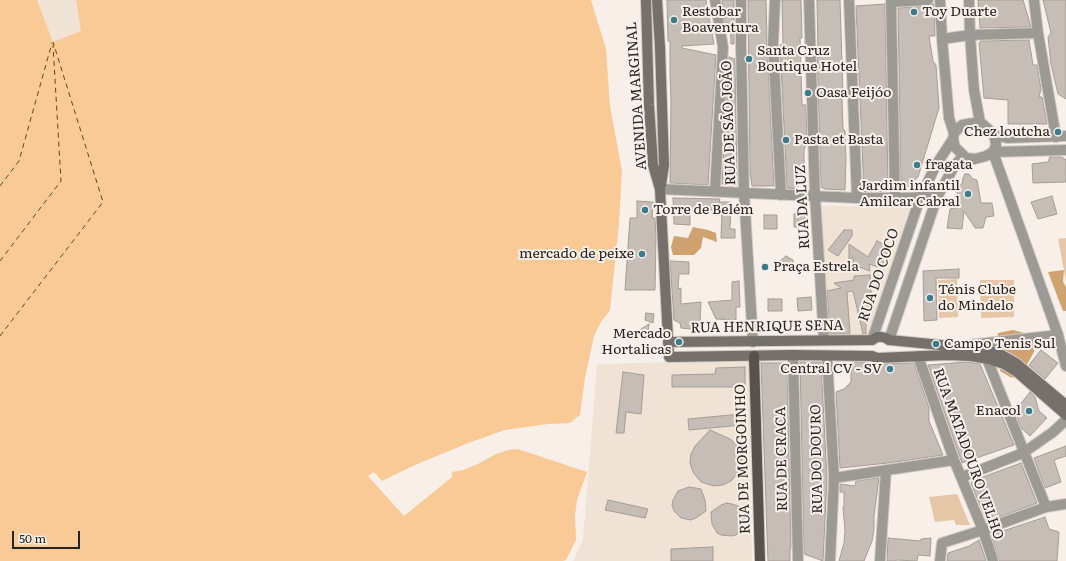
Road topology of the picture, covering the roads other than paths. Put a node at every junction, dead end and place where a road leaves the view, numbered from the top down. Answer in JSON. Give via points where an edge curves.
{"nodes":[{"id":1,"x":646,"y":0,"type":"edge"},
{"id":2,"x":657,"y":0,"type":"edge"},
{"id":3,"x":715,"y":0,"type":"edge"},
{"id":4,"x":741,"y":0,"type":"edge"},
{"id":5,"x":775,"y":0,"type":"edge"},
{"id":6,"x":809,"y":0,"type":"edge"},
{"id":7,"x":849,"y":0,"type":"edge"},
{"id":8,"x":928,"y":0,"type":"edge"},
{"id":9,"x":940,"y":0,"type":"edge"},
{"id":10,"x":969,"y":0,"type":"edge"},
{"id":11,"x":1034,"y":0,"type":"edge"},
{"id":12,"x":891,"y":1,"type":"edge"},
{"id":13,"x":1038,"y":33,"type":"junction"},
{"id":14,"x":970,"y":35,"type":"junction"},
{"id":15,"x":942,"y":39,"type":"junction"},
{"id":16,"x":980,"y":122,"type":"junction"},
{"id":17,"x":994,"y":135,"type":"junction"},
{"id":18,"x":954,"y":136,"type":"junction"},
{"id":19,"x":1061,"y":136,"type":"edge"},
{"id":20,"x":1066,"y":150,"type":"edge"},
{"id":21,"x":993,"y":152,"type":"junction"},
{"id":22,"x":964,"y":156,"type":"junction"},
{"id":23,"x":660,"y":189,"type":"junction"},
{"id":24,"x":715,"y":191,"type":"junction"},
{"id":25,"x":744,"y":193,"type":"junction"},
{"id":26,"x":781,"y":195,"type":"junction"},
{"id":27,"x":815,"y":196,"type":"junction"},
{"id":28,"x":937,"y":197,"type":"junction"},
{"id":29,"x":857,"y":198,"type":"junction"},
{"id":30,"x":895,"y":198,"type":"junction"},
{"id":31,"x":920,"y":198,"type":"junction"},
{"id":32,"x":1058,"y":335,"type":"junction"},
{"id":33,"x":824,"y":340,"type":"junction"},
{"id":34,"x":872,"y":340,"type":"junction"},
{"id":35,"x":889,"y":340,"type":"junction"},
{"id":36,"x":668,"y":342,"type":"junction"},
{"id":37,"x":753,"y":342,"type":"junction"},
{"id":38,"x":961,"y":346,"type":"junction"},
{"id":39,"x":754,"y":356,"type":"junction"},
{"id":40,"x":793,"y":356,"type":"junction"},
{"id":41,"x":827,"y":356,"type":"junction"},
{"id":42,"x":872,"y":356,"type":"junction"},
{"id":43,"x":918,"y":356,"type":"junction"},
{"id":44,"x":668,"y":357,"type":"joint"},
{"id":45,"x":883,"y":357,"type":"junction"},
{"id":46,"x":987,"y":359,"type":"junction"},
{"id":47,"x":1066,"y":366,"type":"edge"},
{"id":48,"x":1066,"y":405,"type":"edge"},
{"id":49,"x":1066,"y":415,"type":"edge"},
{"id":50,"x":1066,"y":420,"type":"edge"},
{"id":51,"x":1023,"y":453,"type":"junction"},
{"id":52,"x":954,"y":460,"type":"junction"},
{"id":53,"x":886,"y":470,"type":"junction"},
{"id":54,"x":962,"y":477,"type":"junction"},
{"id":55,"x":834,"y":478,"type":"junction"},
{"id":56,"x":1066,"y":504,"type":"edge"},
{"id":57,"x":1046,"y":507,"type":"junction"},
{"id":58,"x":983,"y":530,"type":"junction"},
{"id":59,"x":760,"y":561,"type":"edge"},
{"id":60,"x":798,"y":561,"type":"edge"},
{"id":61,"x":830,"y":561,"type":"edge"},
{"id":62,"x":880,"y":561,"type":"edge"},
{"id":63,"x":940,"y":561,"type":"edge"},
{"id":64,"x":993,"y":561,"type":"edge"}],
"edges":[{"from":1,"to":23,"type":"main road","name":"AVENIDA MARGINAL","via":[[653,165]]},
{"from":2,"to":23,"type":"main road","name":"AVENIDA MARGINAL","via":[[664,165]]},
{"from":3,"to":24,"type":"street","via":[[723,47]]},
{"from":4,"to":25,"type":"street","name":"RUA DE SÃO JOÃO"},
{"from":5,"to":26,"type":"street","via":[[773,44]]},
{"from":6,"to":27,"type":"street","name":"RUA DA LUZ"},
{"from":7,"to":29,"type":"street"},
{"from":8,"to":12,"type":"street"},
{"from":9,"to":15,"type":"street"},
{"from":10,"to":14,"type":"street"},
{"from":11,"to":13,"type":"street"},
{"from":12,"to":30,"type":"street"},
{"from":13,"to":14,"type":"street"},
{"from":13,"to":19,"type":"street"},
{"from":14,"to":15,"type":"street"},
{"from":14,"to":16,"type":"street","via":[[974,90]]},
{"from":15,"to":18,"type":"street","via":[[949,118]]},
{"from":16,"to":17,"type":"street"},
{"from":16,"to":18,"type":"street","via":[[962,125]]},
{"from":17,"to":19,"type":"street","via":[[1006,138]]},
{"from":17,"to":21,"type":"street","via":[[996,144]]},
{"from":18,"to":22,"type":"street","via":[[955,147]]},
{"from":18,"to":31,"type":"street","name":"RUA DO COCO"},
{"from":20,"to":21,"type":"street"},
{"from":21,"to":22,"type":"street","via":[[975,159]]},
{"from":21,"to":32,"type":"street"},
{"from":22,"to":28,"type":"street","via":[[955,165]]},
{"from":23,"to":24,"type":"street"},
{"from":23,"to":36,"type":"main road","name":"AVENIDA MARGINAL"},
{"from":24,"to":25,"type":"street"},
{"from":25,"to":26,"type":"street"},
{"from":25,"to":37,"type":"street","name":"RUA DE SÃO JOÃO"},
{"from":26,"to":27,"type":"street"},
{"from":27,"to":29,"type":"street"},
{"from":27,"to":33,"type":"street","name":"RUA DA LUZ"},
{"from":28,"to":31,"type":"street"},
{"from":28,"to":35,"type":"street"},
{"from":29,"to":30,"type":"street"},
{"from":30,"to":31,"type":"street"},
{"from":31,"to":34,"type":"street","name":"RUA DO COCO"},
{"from":32,"to":38,"type":"street"},
{"from":32,"to":47,"type":"street"},
{"from":33,"to":34,"type":"main road","name":"RUA HENRIQUE SENA"},
{"from":33,"to":37,"type":"main road","name":"RUA HENRIQUE SENA"},
{"from":34,"to":35,"type":"main road","name":"RUA HENRIQUE SENA","via":[[882,337]]},
{"from":34,"to":42,"type":"main road","name":"RUA DO COCO","via":[[868,350]]},
{"from":35,"to":38,"type":"main road","name":"RUA HENRIQUE SENA"},
{"from":35,"to":45,"type":"main road","via":[[888,352]]},
{"from":36,"to":37,"type":"main road","name":"RUA HENRIQUE SENA"},
{"from":36,"to":44,"type":"main road","name":"AVENIDA MARGINAL"},
{"from":38,"to":48,"type":"main road","name":"RUA HENRIQUE SENA","via":[[993,351],[1008,358],[1026,370]]},
{"from":39,"to":40,"type":"main road","name":"RUA HENRIQUE SENA"},
{"from":39,"to":44,"type":"main road","name":"RUA HENRIQUE SENA"},
{"from":39,"to":59,"type":"main road","name":"RUA DE MORGOINHO"},
{"from":40,"to":41,"type":"main road","name":"RUA HENRIQUE SENA"},
{"from":40,"to":60,"type":"street","name":"RUA DE CRACA"},
{"from":41,"to":42,"type":"main road","name":"RUA HENRIQUE SENA"},
{"from":41,"to":55,"type":"street","name":"RUA DO DOURO"},
{"from":42,"to":45,"type":"main road","name":"RUA HENRIQUE SENA"},
{"from":43,"to":45,"type":"main road","name":"RUA HENRIQUE SENA"},
{"from":43,"to":46,"type":"main road","name":"RUA HENRIQUE SENA","via":[[970,356]]},
{"from":43,"to":52,"type":"street","name":"RUA MATADOURO VELHO"},
{"from":46,"to":49,"type":"main road","name":"RUA HENRIQUE SENA","via":[[1004,364],[1017,372]]},
{"from":46,"to":51,"type":"street"},
{"from":50,"to":51,"type":"street","via":[[1044,440]]},
{"from":51,"to":54,"type":"street"},
{"from":51,"to":57,"type":"street"},
{"from":52,"to":53,"type":"street"},
{"from":52,"to":54,"type":"street","name":"RUA MATADOURO VELHO"},
{"from":53,"to":55,"type":"street"},
{"from":53,"to":62,"type":"street"},
{"from":54,"to":58,"type":"street","name":"RUA MATADOURO VELHO"},
{"from":55,"to":61,"type":"street","name":"RUA DO DOURO"},
{"from":56,"to":57,"type":"street"},
{"from":57,"to":58,"type":"street"},
{"from":58,"to":63,"type":"street","via":[[942,543]]},
{"from":58,"to":64,"type":"street","name":"RUA MATADOURO VELHO"}]}
